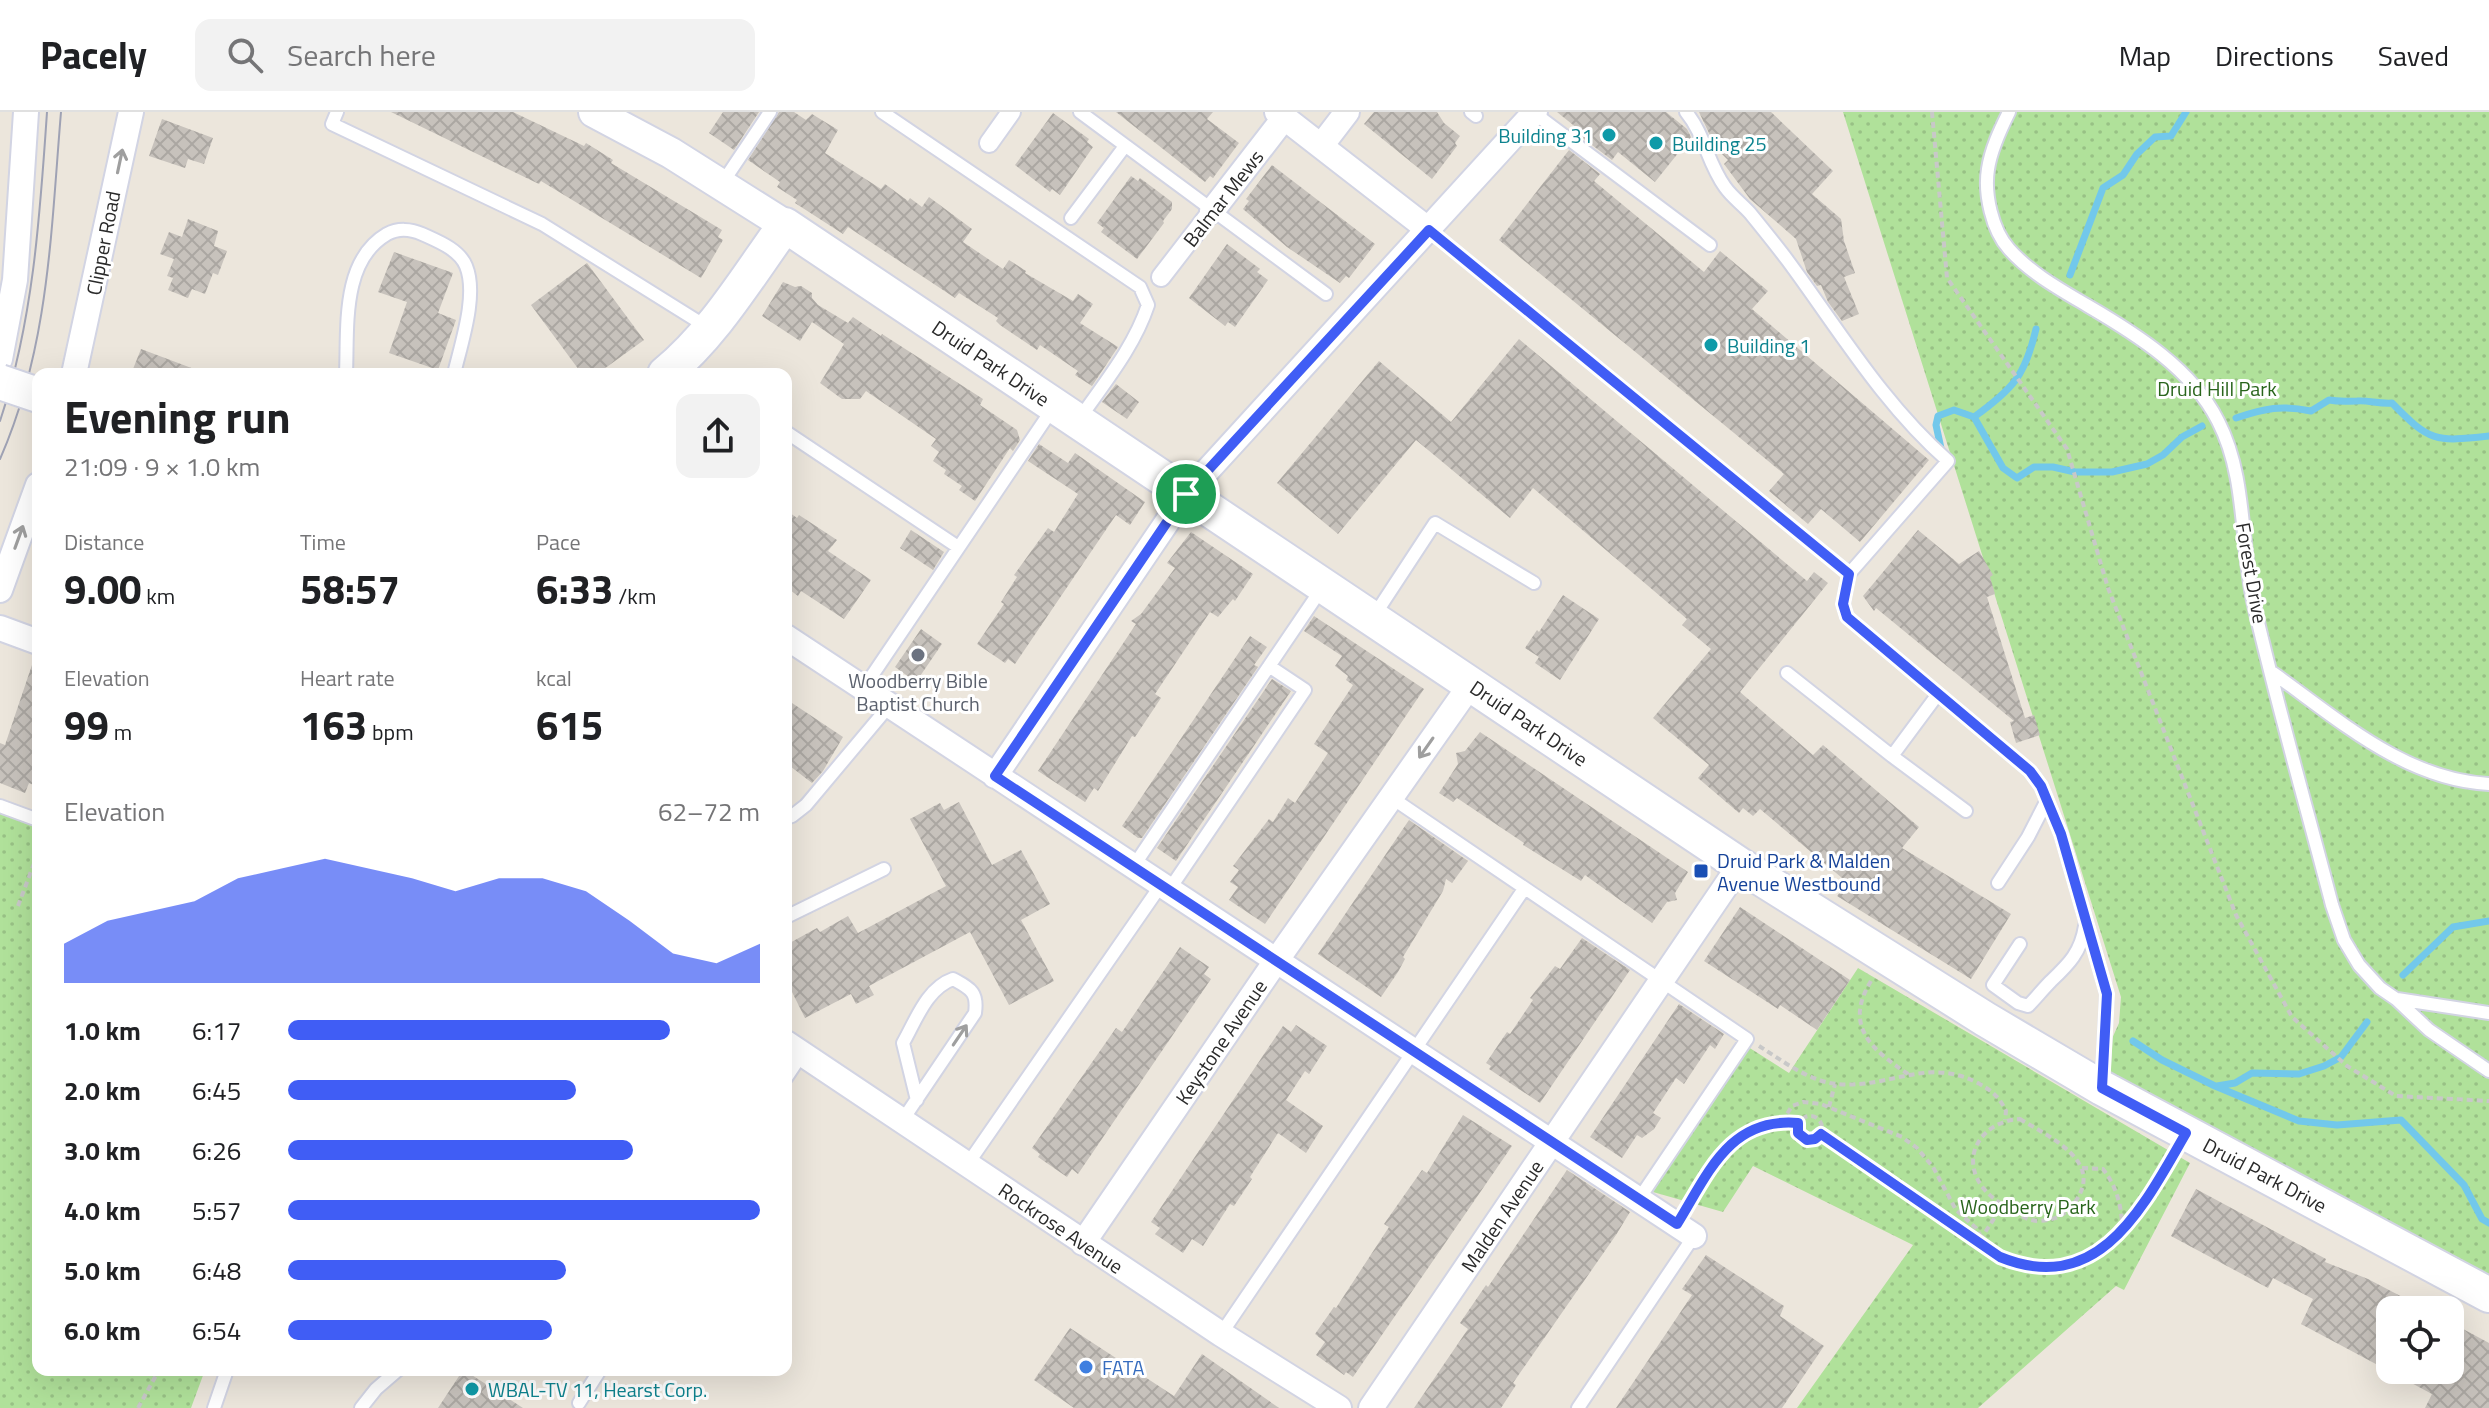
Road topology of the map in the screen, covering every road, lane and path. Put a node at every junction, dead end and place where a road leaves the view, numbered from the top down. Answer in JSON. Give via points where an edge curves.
{"nodes":[{"id":1,"x":26,"y":112,"type":"edge"},
{"id":2,"x":131,"y":112,"type":"edge"},
{"id":3,"x":337,"y":112,"type":"edge"},
{"id":4,"x":594,"y":112,"type":"edge"},
{"id":5,"x":770,"y":112,"type":"edge"},
{"id":6,"x":882,"y":112,"type":"edge"},
{"id":7,"x":1011,"y":112,"type":"edge"},
{"id":8,"x":1080,"y":112,"type":"edge"},
{"id":9,"x":1347,"y":112,"type":"edge"},
{"id":10,"x":1534,"y":112,"type":"edge"},
{"id":11,"x":1686,"y":112,"type":"edge"},
{"id":12,"x":1932,"y":112,"type":"edge"},
{"id":13,"x":2009,"y":112,"type":"edge"},
{"id":14,"x":1280,"y":115,"type":"edge"},
{"id":15,"x":989,"y":143,"type":"dead end"},
{"id":16,"x":1125,"y":146,"type":"junction"},
{"id":17,"x":1321,"y":146,"type":"junction"},
{"id":18,"x":721,"y":185,"type":"junction"},
{"id":19,"x":1212,"y":211,"type":"junction"},
{"id":20,"x":1071,"y":218,"type":"dead end"},
{"id":21,"x":785,"y":225,"type":"junction"},
{"id":22,"x":1429,"y":230,"type":"junction"},
{"id":23,"x":1710,"y":245,"type":"dead end"},
{"id":24,"x":1161,"y":277,"type":"dead end"},
{"id":25,"x":1326,"y":294,"type":"dead end"},
{"id":26,"x":709,"y":328,"type":"junction"},
{"id":27,"x":0,"y":359,"type":"edge"},
{"id":28,"x":75,"y":368,"type":"edge"},
{"id":29,"x":346,"y":368,"type":"edge"},
{"id":30,"x":455,"y":368,"type":"edge"},
{"id":31,"x":679,"y":368,"type":"edge"},
{"id":32,"x":0,"y":382,"type":"edge"},
{"id":33,"x":32,"y":393,"type":"edge"},
{"id":34,"x":1067,"y":413,"type":"junction"},
{"id":35,"x":792,"y":436,"type":"edge"},
{"id":36,"x":1186,"y":494,"type":"junction"},
{"id":37,"x":32,"y":502,"type":"edge"},
{"id":38,"x":958,"y":547,"type":"junction"},
{"id":39,"x":1849,"y":574,"type":"junction"},
{"id":40,"x":1534,"y":583,"type":"dead end"},
{"id":41,"x":1323,"y":585,"type":"junction"},
{"id":42,"x":0,"y":590,"type":"edge"},
{"id":43,"x":1373,"y":618,"type":"junction"},
{"id":44,"x":0,"y":628,"type":"edge"},
{"id":45,"x":32,"y":640,"type":"edge"},
{"id":46,"x":792,"y":641,"type":"edge"},
{"id":47,"x":1269,"y":666,"type":"junction"},
{"id":48,"x":1787,"y":673,"type":"dead end"},
{"id":49,"x":2273,"y":673,"type":"junction"},
{"id":50,"x":1471,"y":684,"type":"junction"},
{"id":51,"x":863,"y":689,"type":"junction"},
{"id":52,"x":1938,"y":694,"type":"junction"},
{"id":53,"x":889,"y":706,"type":"junction"},
{"id":54,"x":1892,"y":756,"type":"junction"},
{"id":55,"x":995,"y":776,"type":"junction"},
{"id":56,"x":2489,"y":784,"type":"edge"},
{"id":57,"x":1392,"y":798,"type":"junction"},
{"id":58,"x":2047,"y":800,"type":"junction"},
{"id":59,"x":0,"y":806,"type":"edge"},
{"id":60,"x":1966,"y":811,"type":"dead end"},
{"id":61,"x":792,"y":814,"type":"edge"},
{"id":62,"x":32,"y":818,"type":"edge"},
{"id":63,"x":1740,"y":865,"type":"junction"},
{"id":64,"x":1133,"y":867,"type":"junction"},
{"id":65,"x":32,"y":869,"type":"edge"},
{"id":66,"x":884,"y":869,"type":"dead end"},
{"id":67,"x":1998,"y":883,"type":"dead end"},
{"id":68,"x":1165,"y":888,"type":"junction"},
{"id":69,"x":1524,"y":889,"type":"junction"},
{"id":70,"x":18,"y":906,"type":"dead end"},
{"id":71,"x":792,"y":914,"type":"edge"},
{"id":72,"x":2086,"y":919,"type":"junction"},
{"id":73,"x":2020,"y":944,"type":"dead end"},
{"id":74,"x":1886,"y":957,"type":"junction"},
{"id":75,"x":1276,"y":961,"type":"junction"},
{"id":76,"x":1660,"y":982,"type":"junction"},
{"id":77,"x":2396,"y":999,"type":"junction"},
{"id":78,"x":2489,"y":1013,"type":"edge"},
{"id":79,"x":1747,"y":1039,"type":"junction"},
{"id":80,"x":794,"y":1049,"type":"edge"},
{"id":81,"x":1415,"y":1050,"type":"junction"},
{"id":82,"x":2489,"y":1071,"type":"edge"},
{"id":83,"x":1908,"y":1074,"type":"junction"},
{"id":84,"x":1835,"y":1084,"type":"junction"},
{"id":85,"x":2102,"y":1088,"type":"junction"},
{"id":86,"x":917,"y":1100,"type":"junction"},
{"id":87,"x":2489,"y":1101,"type":"edge"},
{"id":88,"x":1829,"y":1107,"type":"junction"},
{"id":89,"x":2005,"y":1120,"type":"junction"},
{"id":90,"x":902,"y":1121,"type":"junction"},
{"id":91,"x":1782,"y":1122,"type":"junction"},
{"id":92,"x":1798,"y":1123,"type":"junction"},
{"id":93,"x":2186,"y":1133,"type":"junction"},
{"id":94,"x":1821,"y":1134,"type":"junction"},
{"id":95,"x":1552,"y":1142,"type":"junction"},
{"id":96,"x":967,"y":1166,"type":"junction"},
{"id":97,"x":2082,"y":1168,"type":"junction"},
{"id":98,"x":1639,"y":1199,"type":"junction"},
{"id":99,"x":2003,"y":1205,"type":"junction"},
{"id":100,"x":1686,"y":1230,"type":"junction"},
{"id":101,"x":2122,"y":1232,"type":"junction"},
{"id":102,"x":1982,"y":1238,"type":"junction"},
{"id":103,"x":1083,"y":1243,"type":"junction"},
{"id":104,"x":1977,"y":1244,"type":"junction"},
{"id":105,"x":2489,"y":1295,"type":"edge"},
{"id":106,"x":1221,"y":1334,"type":"junction"},
{"id":107,"x":156,"y":1376,"type":"edge"},
{"id":108,"x":225,"y":1376,"type":"edge"},
{"id":109,"x":391,"y":1376,"type":"edge"},
{"id":110,"x":596,"y":1376,"type":"edge"},
{"id":111,"x":579,"y":1403,"type":"dead end"},
{"id":112,"x":138,"y":1408,"type":"edge"},
{"id":113,"x":214,"y":1408,"type":"edge"},
{"id":114,"x":361,"y":1408,"type":"edge"},
{"id":115,"x":1339,"y":1408,"type":"edge"},
{"id":116,"x":1371,"y":1408,"type":"edge"},
{"id":117,"x":1578,"y":1408,"type":"edge"}],
"edges":[{"from":1,"to":27,"type":"street","via":[[15,280]]},
{"from":28,"to":2,"type":"street","name":"Clipper Road","one_way":true},
{"from":3,"to":26,"type":"lane","via":[[332,124],[542,224]]},
{"from":4,"to":18,"type":"street","name":"Druid Park Drive"},
{"from":5,"to":18,"type":"lane"},
{"from":6,"to":34,"type":"lane","via":[[1140,287],[1148,305],[1134,338]]},
{"from":7,"to":15,"type":"street"},
{"from":8,"to":16,"type":"lane"},
{"from":9,"to":17,"type":"street"},
{"from":10,"to":22,"type":"street"},
{"from":10,"to":23,"type":"lane"},
{"from":11,"to":39,"type":"lane","via":[[1698,126],[1710,163],[1726,189],[1749,211],[1888,399],[1948,461]]},
{"from":12,"to":87,"type":"path","via":[[1947,278],[2067,449],[2100,567],[2236,915],[2292,1017],[2328,1052],[2396,1096]]},
{"from":13,"to":49,"type":"lane","name":"Forest Drive","via":[[1987,171],[1995,228],[2009,249],[2048,281],[2149,344],[2218,418],[2230,449],[2254,603]]},
{"from":14,"to":17,"type":"street"},
{"from":14,"to":19,"type":"street","name":"Balmar Mews"},
{"from":16,"to":19,"type":"lane"},
{"from":16,"to":20,"type":"lane"},
{"from":17,"to":22,"type":"street"},
{"from":18,"to":21,"type":"street","name":"Druid Park Drive"},
{"from":19,"to":24,"type":"street","name":"Balmar Mews"},
{"from":19,"to":25,"type":"lane"},
{"from":21,"to":26,"type":"main road"},
{"from":21,"to":34,"type":"main road","name":"Druid Park Drive"},
{"from":22,"to":36,"type":"street"},
{"from":22,"to":39,"type":"lane"},
{"from":26,"to":31,"type":"main road"},
{"from":29,"to":30,"type":"lane","via":[[357,267],[375,241],[395,229],[417,231],[451,248],[466,265],[471,299]]},
{"from":32,"to":33,"type":"main road","bridge":true},
{"from":34,"to":36,"type":"main road","name":"Druid Park Drive"},
{"from":34,"to":38,"type":"lane"},
{"from":35,"to":38,"type":"lane"},
{"from":36,"to":41,"type":"main road","name":"Druid Park Drive"},
{"from":36,"to":55,"type":"street"},
{"from":42,"to":37,"type":"street","one_way":true},
{"from":38,"to":51,"type":"lane"},
{"from":39,"to":52,"type":"lane","via":[[1843,604],[1847,617]]},
{"from":40,"to":43,"type":"lane","via":[[1435,523]]},
{"from":41,"to":43,"type":"main road","name":"Druid Park Drive"},
{"from":41,"to":47,"type":"lane"},
{"from":43,"to":50,"type":"main road","name":"Druid Park Drive"},
{"from":44,"to":45,"type":"street"},
{"from":46,"to":51,"type":"street"},
{"from":47,"to":64,"type":"lane"},
{"from":47,"to":68,"type":"lane","via":[[1305,690]]},
{"from":48,"to":54,"type":"lane"},
{"from":49,"to":56,"type":"lane","via":[[2387,753],[2466,783]]},
{"from":49,"to":77,"type":"lane","name":"Forest Drive","via":[[2344,940],[2359,965]]},
{"from":50,"to":57,"type":"street","name":"Keystone Avenue","one_way":true},
{"from":50,"to":63,"type":"main road","name":"Druid Park Drive"},
{"from":51,"to":53,"type":"street"},
{"from":52,"to":54,"type":"lane"},
{"from":52,"to":58,"type":"lane","via":[[2030,771]]},
{"from":53,"to":55,"type":"street"},
{"from":53,"to":61,"type":"lane","via":[[806,805]]},
{"from":54,"to":60,"type":"lane"},
{"from":55,"to":64,"type":"street"},
{"from":57,"to":69,"type":"lane"},
{"from":57,"to":75,"type":"street","name":"Keystone Avenue"},
{"from":58,"to":67,"type":"lane"},
{"from":58,"to":72,"type":"lane"},
{"from":59,"to":62,"type":"lane"},
{"from":63,"to":74,"type":"main road","name":"Druid Park Drive"},
{"from":63,"to":76,"type":"street","name":"Malden Avenue"},
{"from":64,"to":68,"type":"street"},
{"from":65,"to":70,"type":"path"},
{"from":66,"to":71,"type":"lane"},
{"from":68,"to":75,"type":"street"},
{"from":68,"to":96,"type":"lane"},
{"from":69,"to":76,"type":"lane"},
{"from":69,"to":81,"type":"lane"},
{"from":72,"to":73,"type":"lane","via":[[2083,940],[2069,966],[2028,1006],[1993,985]]},
{"from":72,"to":85,"type":"lane","via":[[2107,994]]},
{"from":74,"to":83,"type":"path","via":[[1863,993],[1861,1029],[1874,1049]]},
{"from":74,"to":85,"type":"main road","name":"Druid Park Drive"},
{"from":75,"to":81,"type":"street"},
{"from":75,"to":103,"type":"street","name":"Keystone Avenue"},
{"from":76,"to":79,"type":"lane"},
{"from":76,"to":95,"type":"street","name":"Malden Avenue"},
{"from":77,"to":78,"type":"lane"},
{"from":77,"to":82,"type":"lane","name":"Forest Drive","via":[[2429,1030]]},
{"from":79,"to":84,"type":"path","via":[[1797,1070]]},
{"from":79,"to":98,"type":"lane"},
{"from":80,"to":90,"type":"street","name":"Rockrose Avenue"},
{"from":81,"to":95,"type":"street"},
{"from":81,"to":106,"type":"lane"},
{"from":83,"to":84,"type":"path","via":[[1874,1083]]},
{"from":83,"to":89,"type":"path","via":[[1965,1077],[1995,1093],[2006,1111]]},
{"from":84,"to":88,"type":"path"},
{"from":85,"to":93,"type":"main road","name":"Druid Park Drive"},
{"from":86,"to":86,"type":"lane","one_way":true,"via":[[975,1013],[973,992],[953,979],[933,991],[903,1043]]},
{"from":86,"to":90,"type":"lane"},
{"from":88,"to":91,"type":"path","via":[[1798,1103]]},
{"from":88,"to":102,"type":"path","via":[[1890,1131],[1917,1148],[1942,1180],[1956,1210]]},
{"from":89,"to":97,"type":"path","via":[[2020,1119],[2055,1141]]},
{"from":89,"to":99,"type":"path","via":[[1986,1132],[1974,1147],[1972,1160],[1976,1177]]},
{"from":90,"to":96,"type":"street","name":"Rockrose Avenue"},
{"from":91,"to":92,"type":"path"},
{"from":91,"to":100,"type":"path","via":[[1764,1124],[1733,1140],[1717,1160]]},
{"from":92,"to":94,"type":"path","via":[[1804,1139]]},
{"from":92,"to":94,"type":"path","via":[[1814,1116]]},
{"from":93,"to":101,"type":"path"},
{"from":93,"to":105,"type":"main road","name":"Druid Park Drive"},
{"from":94,"to":104,"type":"path"},
{"from":95,"to":98,"type":"street"},
{"from":95,"to":116,"type":"street","name":"Malden Avenue"},
{"from":96,"to":103,"type":"street","name":"Rockrose Avenue"},
{"from":97,"to":99,"type":"path","via":[[2081,1193],[2054,1220],[2031,1221]]},
{"from":97,"to":101,"type":"path","via":[[2103,1169],[2110,1178],[2120,1201]]},
{"from":98,"to":100,"type":"street"},
{"from":99,"to":102,"type":"path"},
{"from":100,"to":117,"type":"lane"},
{"from":101,"to":104,"type":"path","via":[[2088,1258],[2053,1268],[2021,1266]]},
{"from":102,"to":104,"type":"path"},
{"from":103,"to":106,"type":"street","name":"Rockrose Avenue"},
{"from":106,"to":115,"type":"street","name":"Rockrose Avenue"},
{"from":107,"to":112,"type":"path"},
{"from":108,"to":113,"type":"lane"},
{"from":109,"to":114,"type":"lane"},
{"from":110,"to":111,"type":"lane"}]}
